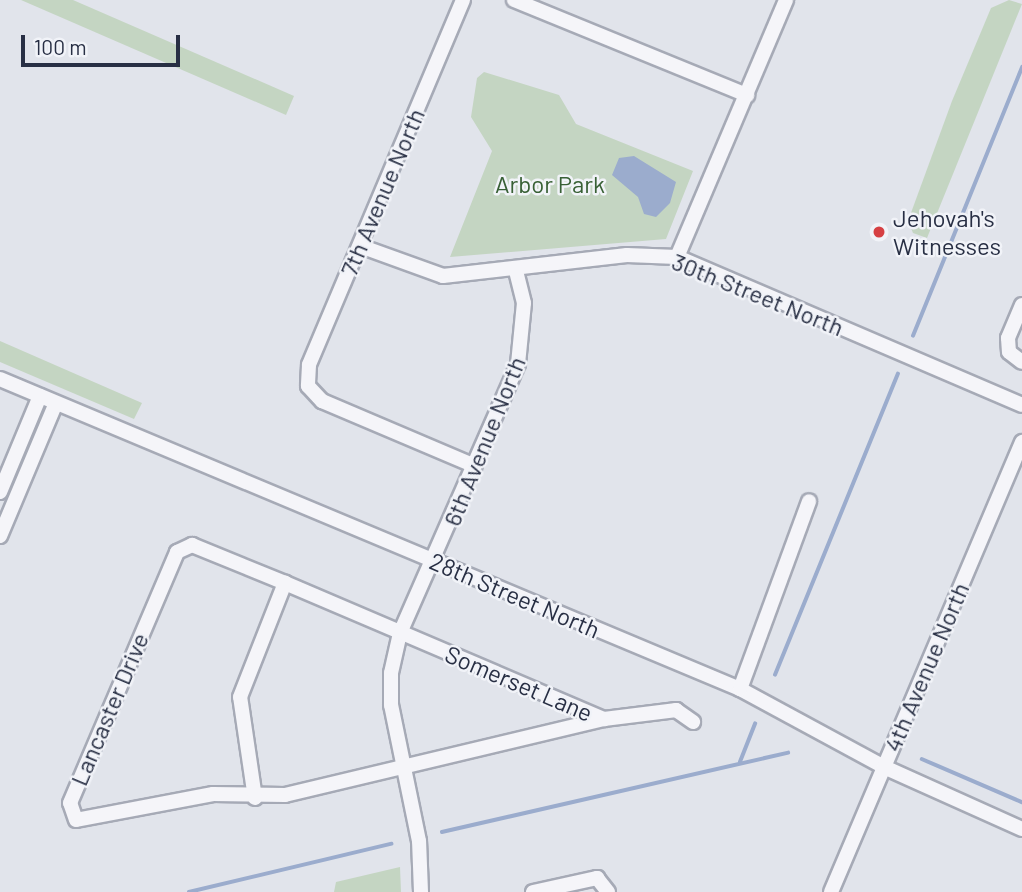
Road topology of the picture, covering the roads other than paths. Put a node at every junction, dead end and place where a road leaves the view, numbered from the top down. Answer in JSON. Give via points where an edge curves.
{"nodes":[{"id":1,"x":463,"y":0,"type":"edge"},
{"id":2,"x":514,"y":0,"type":"edge"},
{"id":3,"x":786,"y":0,"type":"edge"},
{"id":4,"x":747,"y":95,"type":"junction"},
{"id":5,"x":360,"y":246,"type":"junction"},
{"id":6,"x":677,"y":257,"type":"junction"},
{"id":7,"x":516,"y":271,"type":"junction"},
{"id":8,"x":1022,"y":305,"type":"edge"},
{"id":9,"x":1022,"y":362,"type":"edge"},
{"id":10,"x":0,"y":379,"type":"edge"},
{"id":11,"x":40,"y":397,"type":"junction"},
{"id":12,"x":56,"y":403,"type":"junction"},
{"id":13,"x":1022,"y":405,"type":"edge"},
{"id":14,"x":1022,"y":442,"type":"edge"},
{"id":15,"x":475,"y":466,"type":"junction"},
{"id":16,"x":0,"y":492,"type":"edge"},
{"id":17,"x":809,"y":501,"type":"dead end"},
{"id":18,"x":0,"y":536,"type":"edge"},
{"id":19,"x":435,"y":561,"type":"junction"},
{"id":20,"x":285,"y":583,"type":"junction"},
{"id":21,"x":400,"y":633,"type":"junction"},
{"id":22,"x":740,"y":689,"type":"junction"},
{"id":23,"x":604,"y":719,"type":"junction"},
{"id":24,"x":693,"y":722,"type":"dead end"},
{"id":25,"x":884,"y":767,"type":"junction"},
{"id":26,"x":405,"y":768,"type":"junction"},
{"id":27,"x":255,"y":798,"type":"junction"},
{"id":28,"x":1022,"y":829,"type":"edge"},
{"id":29,"x":421,"y":892,"type":"edge"},
{"id":30,"x":533,"y":892,"type":"edge"},
{"id":31,"x":608,"y":892,"type":"edge"},
{"id":32,"x":831,"y":892,"type":"edge"}],
"edges":[{"from":1,"to":5,"type":"street","name":"7th Avenue North"},
{"from":2,"to":4,"type":"street"},
{"from":3,"to":4,"type":"street"},
{"from":4,"to":6,"type":"street"},
{"from":5,"to":7,"type":"street","name":"30th Street North","via":[[443,276]]},
{"from":5,"to":15,"type":"street","name":"7th Avenue North","via":[[309,365],[308,386],[322,401]]},
{"from":6,"to":7,"type":"street","name":"30th Street North","via":[[627,255]]},
{"from":6,"to":13,"type":"street","name":"30th Street North"},
{"from":7,"to":15,"type":"street","name":"6th Avenue North","via":[[524,303],[518,364]]},
{"from":8,"to":9,"type":"street","via":[[1008,338],[1009,352]]},
{"from":10,"to":11,"type":"street","name":"28th Street North"},
{"from":11,"to":12,"type":"street","name":"28th Street North"},
{"from":11,"to":16,"type":"street"},
{"from":12,"to":18,"type":"street"},
{"from":12,"to":19,"type":"street","name":"28th Street North"},
{"from":14,"to":25,"type":"street","name":"4th Avenue North"},
{"from":15,"to":19,"type":"street","name":"6th Avenue North"},
{"from":17,"to":22,"type":"street"},
{"from":19,"to":21,"type":"street","name":"6th Avenue North"},
{"from":19,"to":22,"type":"street","name":"28th Street North"},
{"from":20,"to":21,"type":"street","name":"Lancaster Drive"},
{"from":20,"to":27,"type":"street","via":[[240,698]]},
{"from":20,"to":27,"type":"street","name":"Lancaster Drive","via":[[192,545],[177,552],[70,803],[70,813],[83,823],[213,794]]},
{"from":21,"to":23,"type":"street","name":"Somerset Lane"},
{"from":21,"to":26,"type":"street","name":"6th Avenue North","via":[[391,705]]},
{"from":22,"to":25,"type":"street","name":"28th Street North"},
{"from":23,"to":24,"type":"street","via":[[676,710]]},
{"from":23,"to":26,"type":"street","name":"Somerset Lane"},
{"from":25,"to":28,"type":"street","name":"28th Street North"},
{"from":25,"to":32,"type":"street","name":"4th Avenue North"},
{"from":26,"to":27,"type":"street","name":"Lancaster Drive"},
{"from":26,"to":29,"type":"street","name":"6th Avenue North"},
{"from":30,"to":31,"type":"street","via":[[597,878]]}]}
